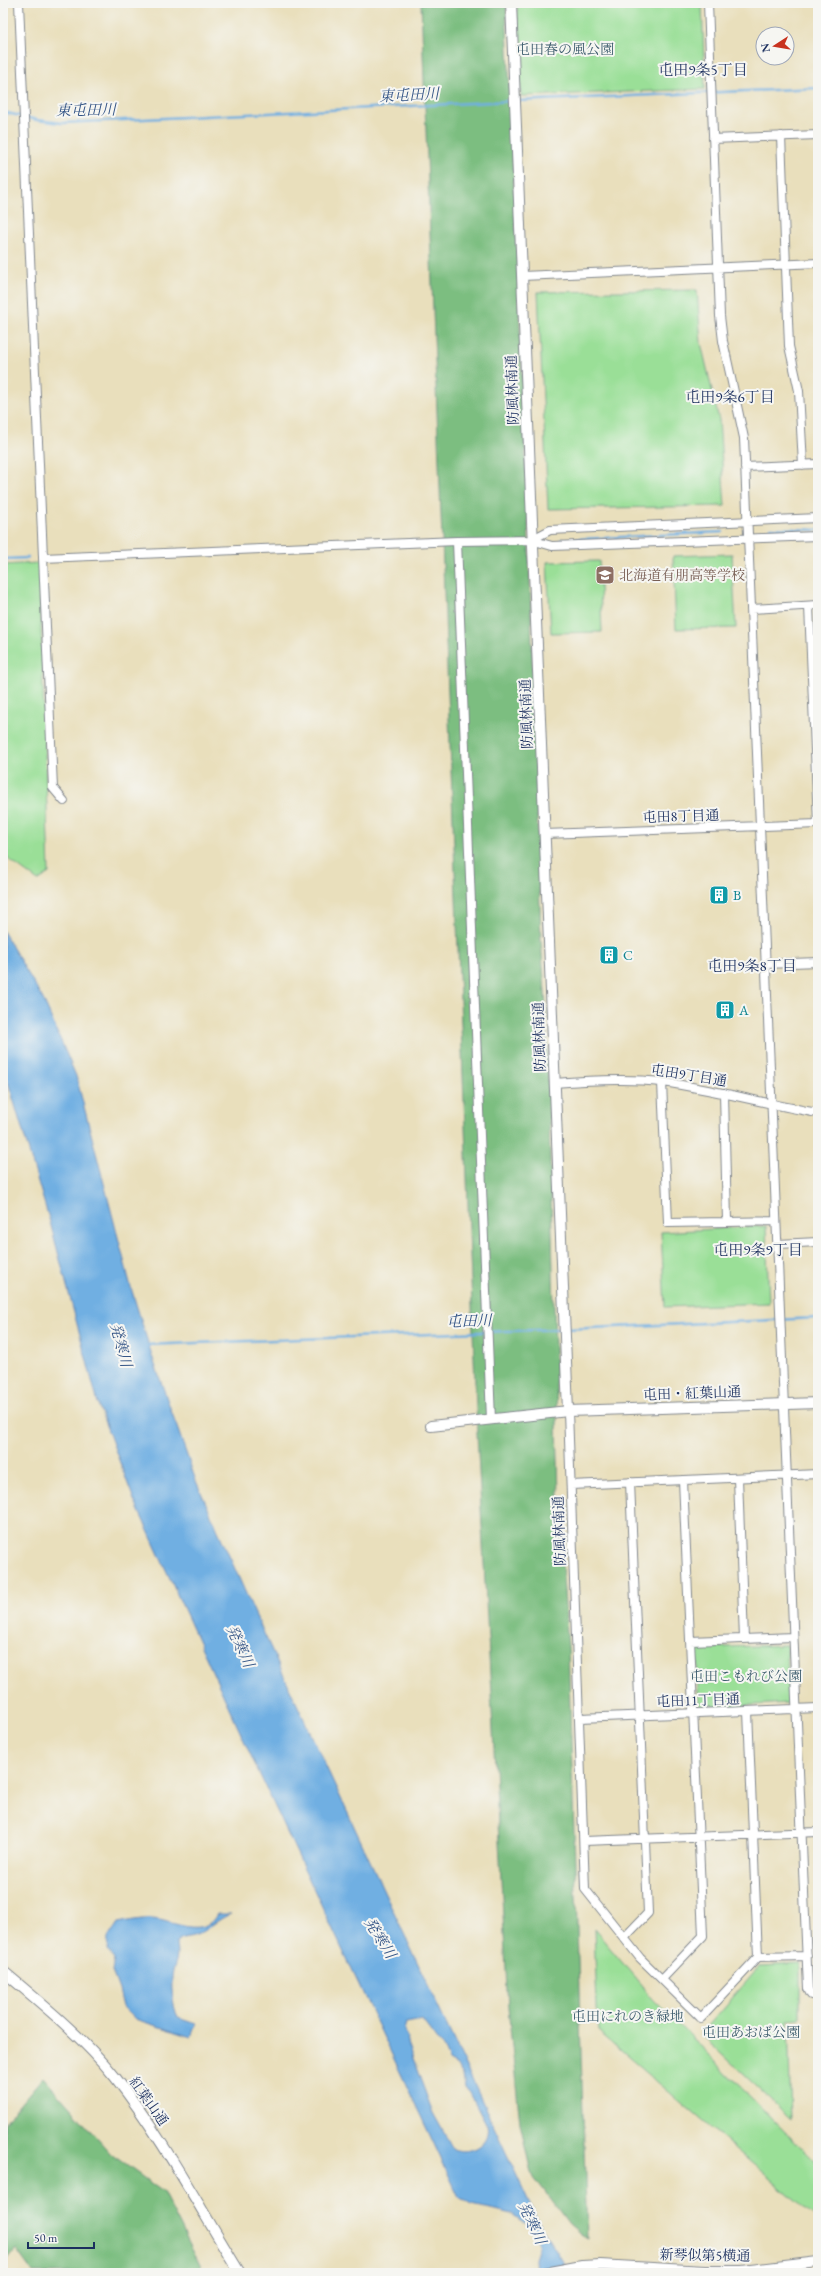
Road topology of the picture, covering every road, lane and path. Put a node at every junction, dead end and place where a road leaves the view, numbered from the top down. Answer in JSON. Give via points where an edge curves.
{"nodes":[{"id":1,"x":19,"y":3,"type":"edge"},
{"id":2,"x":511,"y":3,"type":"edge"},
{"id":3,"x":708,"y":3,"type":"edge"},
{"id":4,"x":818,"y":135,"type":"edge"},
{"id":5,"x":781,"y":136,"type":"junction"},
{"id":6,"x":713,"y":139,"type":"junction"},
{"id":7,"x":818,"y":263,"type":"edge"},
{"id":8,"x":786,"y":264,"type":"junction"},
{"id":9,"x":718,"y":266,"type":"junction"},
{"id":10,"x":522,"y":276,"type":"junction"},
{"id":11,"x":818,"y":464,"type":"edge"},
{"id":12,"x":803,"y":465,"type":"junction"},
{"id":13,"x":745,"y":468,"type":"junction"},
{"id":14,"x":818,"y":518,"type":"edge"},
{"id":15,"x":748,"y":520,"type":"junction"},
{"id":16,"x":818,"y":536,"type":"edge"},
{"id":17,"x":748,"y":538,"type":"junction"},
{"id":18,"x":531,"y":540,"type":"junction"},
{"id":19,"x":457,"y":541,"type":"junction"},
{"id":20,"x":43,"y":558,"type":"junction"},
{"id":21,"x":809,"y":606,"type":"junction"},
{"id":22,"x":818,"y":606,"type":"edge"},
{"id":23,"x":751,"y":608,"type":"junction"},
{"id":24,"x":64,"y":801,"type":"dead end"},
{"id":25,"x":818,"y":824,"type":"edge"},
{"id":26,"x":759,"y":826,"type":"junction"},
{"id":27,"x":545,"y":834,"type":"junction"},
{"id":28,"x":818,"y":962,"type":"edge"},
{"id":29,"x":765,"y":964,"type":"junction"},
{"id":30,"x":662,"y":1082,"type":"junction"},
{"id":31,"x":554,"y":1083,"type":"junction"},
{"id":32,"x":724,"y":1093,"type":"junction"},
{"id":33,"x":772,"y":1105,"type":"junction"},
{"id":34,"x":818,"y":1113,"type":"edge"},
{"id":35,"x":776,"y":1221,"type":"junction"},
{"id":36,"x":727,"y":1222,"type":"junction"},
{"id":37,"x":818,"y":1242,"type":"edge"},
{"id":38,"x":778,"y":1244,"type":"junction"},
{"id":39,"x":818,"y":1403,"type":"edge"},
{"id":40,"x":784,"y":1405,"type":"junction"},
{"id":41,"x":568,"y":1411,"type":"junction"},
{"id":42,"x":491,"y":1420,"type":"junction"},
{"id":43,"x":431,"y":1426,"type":"dead end"},
{"id":44,"x":818,"y":1474,"type":"edge"},
{"id":45,"x":787,"y":1475,"type":"junction"},
{"id":46,"x":738,"y":1478,"type":"junction"},
{"id":47,"x":683,"y":1480,"type":"junction"},
{"id":48,"x":630,"y":1482,"type":"junction"},
{"id":49,"x":571,"y":1485,"type":"junction"},
{"id":50,"x":793,"y":1637,"type":"junction"},
{"id":51,"x":744,"y":1639,"type":"junction"},
{"id":52,"x":690,"y":1641,"type":"junction"},
{"id":53,"x":818,"y":1708,"type":"edge"},
{"id":54,"x":795,"y":1709,"type":"junction"},
{"id":55,"x":748,"y":1711,"type":"junction"},
{"id":56,"x":694,"y":1713,"type":"junction"},
{"id":57,"x":640,"y":1716,"type":"junction"},
{"id":58,"x":580,"y":1718,"type":"junction"},
{"id":59,"x":801,"y":1832,"type":"junction"},
{"id":60,"x":818,"y":1832,"type":"edge"},
{"id":61,"x":753,"y":1834,"type":"junction"},
{"id":62,"x":698,"y":1836,"type":"junction"},
{"id":63,"x":644,"y":1839,"type":"junction"},
{"id":64,"x":584,"y":1841,"type":"junction"},
{"id":65,"x":624,"y":1938,"type":"junction"},
{"id":66,"x":807,"y":1956,"type":"junction"},
{"id":67,"x":758,"y":1957,"type":"junction"},
{"id":68,"x":3,"y":1971,"type":"edge"},
{"id":69,"x":662,"y":1979,"type":"junction"},
{"id":70,"x":818,"y":1996,"type":"edge"},
{"id":71,"x":818,"y":2262,"type":"edge"},
{"id":72,"x":240,"y":2273,"type":"edge"},
{"id":73,"x":544,"y":2273,"type":"edge"}],
"edges":[{"from":1,"to":20,"type":"street"},
{"from":2,"to":10,"type":"street","name":"防風林南通"},
{"from":3,"to":6,"type":"street"},
{"from":4,"to":5,"type":"street"},
{"from":5,"to":6,"type":"street"},
{"from":5,"to":8,"type":"street"},
{"from":6,"to":9,"type":"street"},
{"from":7,"to":8,"type":"street"},
{"from":8,"to":9,"type":"street"},
{"from":8,"to":12,"type":"street","via":[[789,346],[799,391]]},
{"from":9,"to":10,"type":"street"},
{"from":9,"to":13,"type":"street","via":[[723,341],[744,438]]},
{"from":10,"to":18,"type":"street","name":"防風林南通"},
{"from":11,"to":12,"type":"street"},
{"from":12,"to":13,"type":"street"},
{"from":13,"to":15,"type":"street"},
{"from":14,"to":15,"type":"street"},
{"from":15,"to":17,"type":"street"},
{"from":15,"to":18,"type":"street","via":[[550,530]]},
{"from":16,"to":17,"type":"street"},
{"from":17,"to":18,"type":"street","via":[[552,546]]},
{"from":17,"to":23,"type":"street"},
{"from":18,"to":19,"type":"street"},
{"from":18,"to":27,"type":"street","name":"防風林南通"},
{"from":19,"to":20,"type":"street"},
{"from":19,"to":42,"type":"street"},
{"from":20,"to":24,"type":"street","via":[[53,788]]},
{"from":21,"to":22,"type":"street"},
{"from":21,"to":23,"type":"street"},
{"from":21,"to":25,"type":"street"},
{"from":23,"to":26,"type":"street"},
{"from":25,"to":26,"type":"street","name":"屯田8丁目通"},
{"from":26,"to":27,"type":"street","name":"屯田8丁目通"},
{"from":26,"to":29,"type":"street"},
{"from":27,"to":31,"type":"street","name":"防風林南通"},
{"from":28,"to":29,"type":"street"},
{"from":29,"to":33,"type":"street"},
{"from":30,"to":31,"type":"street","name":"屯田9丁目通","via":[[602,1080]]},
{"from":30,"to":32,"type":"street","name":"屯田9丁目通"},
{"from":30,"to":36,"type":"street","via":[[668,1223]]},
{"from":31,"to":41,"type":"street","name":"防風林南通"},
{"from":32,"to":33,"type":"street","name":"屯田9丁目通"},
{"from":32,"to":36,"type":"street"},
{"from":33,"to":34,"type":"street","name":"屯田9丁目通"},
{"from":33,"to":35,"type":"street"},
{"from":35,"to":36,"type":"street"},
{"from":35,"to":38,"type":"street"},
{"from":37,"to":38,"type":"street"},
{"from":38,"to":40,"type":"street"},
{"from":39,"to":40,"type":"street","name":"屯田・紅葉山通"},
{"from":40,"to":41,"type":"street","name":"屯田・紅葉山通"},
{"from":40,"to":45,"type":"street"},
{"from":41,"to":42,"type":"street","name":"屯田・紅葉山通"},
{"from":41,"to":49,"type":"street","name":"防風林南通"},
{"from":42,"to":43,"type":"street","name":"屯田・紅葉山通"},
{"from":44,"to":45,"type":"street"},
{"from":45,"to":46,"type":"street"},
{"from":45,"to":50,"type":"street"},
{"from":46,"to":47,"type":"street"},
{"from":46,"to":51,"type":"street"},
{"from":47,"to":48,"type":"street"},
{"from":47,"to":52,"type":"street"},
{"from":48,"to":49,"type":"street"},
{"from":48,"to":57,"type":"street"},
{"from":49,"to":58,"type":"street","name":"防風林南通"},
{"from":50,"to":51,"type":"street"},
{"from":50,"to":54,"type":"street"},
{"from":51,"to":52,"type":"street"},
{"from":52,"to":56,"type":"street"},
{"from":53,"to":54,"type":"street","name":"屯田11丁目通"},
{"from":54,"to":55,"type":"street","name":"屯田11丁目通"},
{"from":54,"to":59,"type":"street"},
{"from":55,"to":56,"type":"street","name":"屯田11丁目通"},
{"from":55,"to":61,"type":"street"},
{"from":56,"to":57,"type":"street","name":"屯田11丁目通"},
{"from":56,"to":62,"type":"street"},
{"from":57,"to":58,"type":"street","name":"屯田11丁目通"},
{"from":57,"to":63,"type":"street"},
{"from":58,"to":64,"type":"street","name":"防風林南通"},
{"from":59,"to":60,"type":"street"},
{"from":59,"to":61,"type":"street"},
{"from":59,"to":66,"type":"street"},
{"from":61,"to":62,"type":"street"},
{"from":61,"to":67,"type":"street"},
{"from":62,"to":63,"type":"street"},
{"from":62,"to":69,"type":"street","via":[[703,1936]]},
{"from":63,"to":64,"type":"street"},
{"from":63,"to":65,"type":"street","via":[[648,1913]]},
{"from":64,"to":65,"type":"street","name":"防風林南通","via":[[585,1889]]},
{"from":65,"to":69,"type":"street","name":"防風林南通"},
{"from":66,"to":67,"type":"street"},
{"from":66,"to":70,"type":"street","via":[[808,1989],[811,1995]]},
{"from":67,"to":69,"type":"street","name":"防風林南通","via":[[701,2018]]},
{"from":68,"to":72,"type":"street","name":"紅葉山通","via":[[63,2021],[114,2076],[144,2115]]},
{"from":71,"to":73,"type":"street","name":"新琴似第5横通","via":[[742,2271],[600,2265]]}]}
